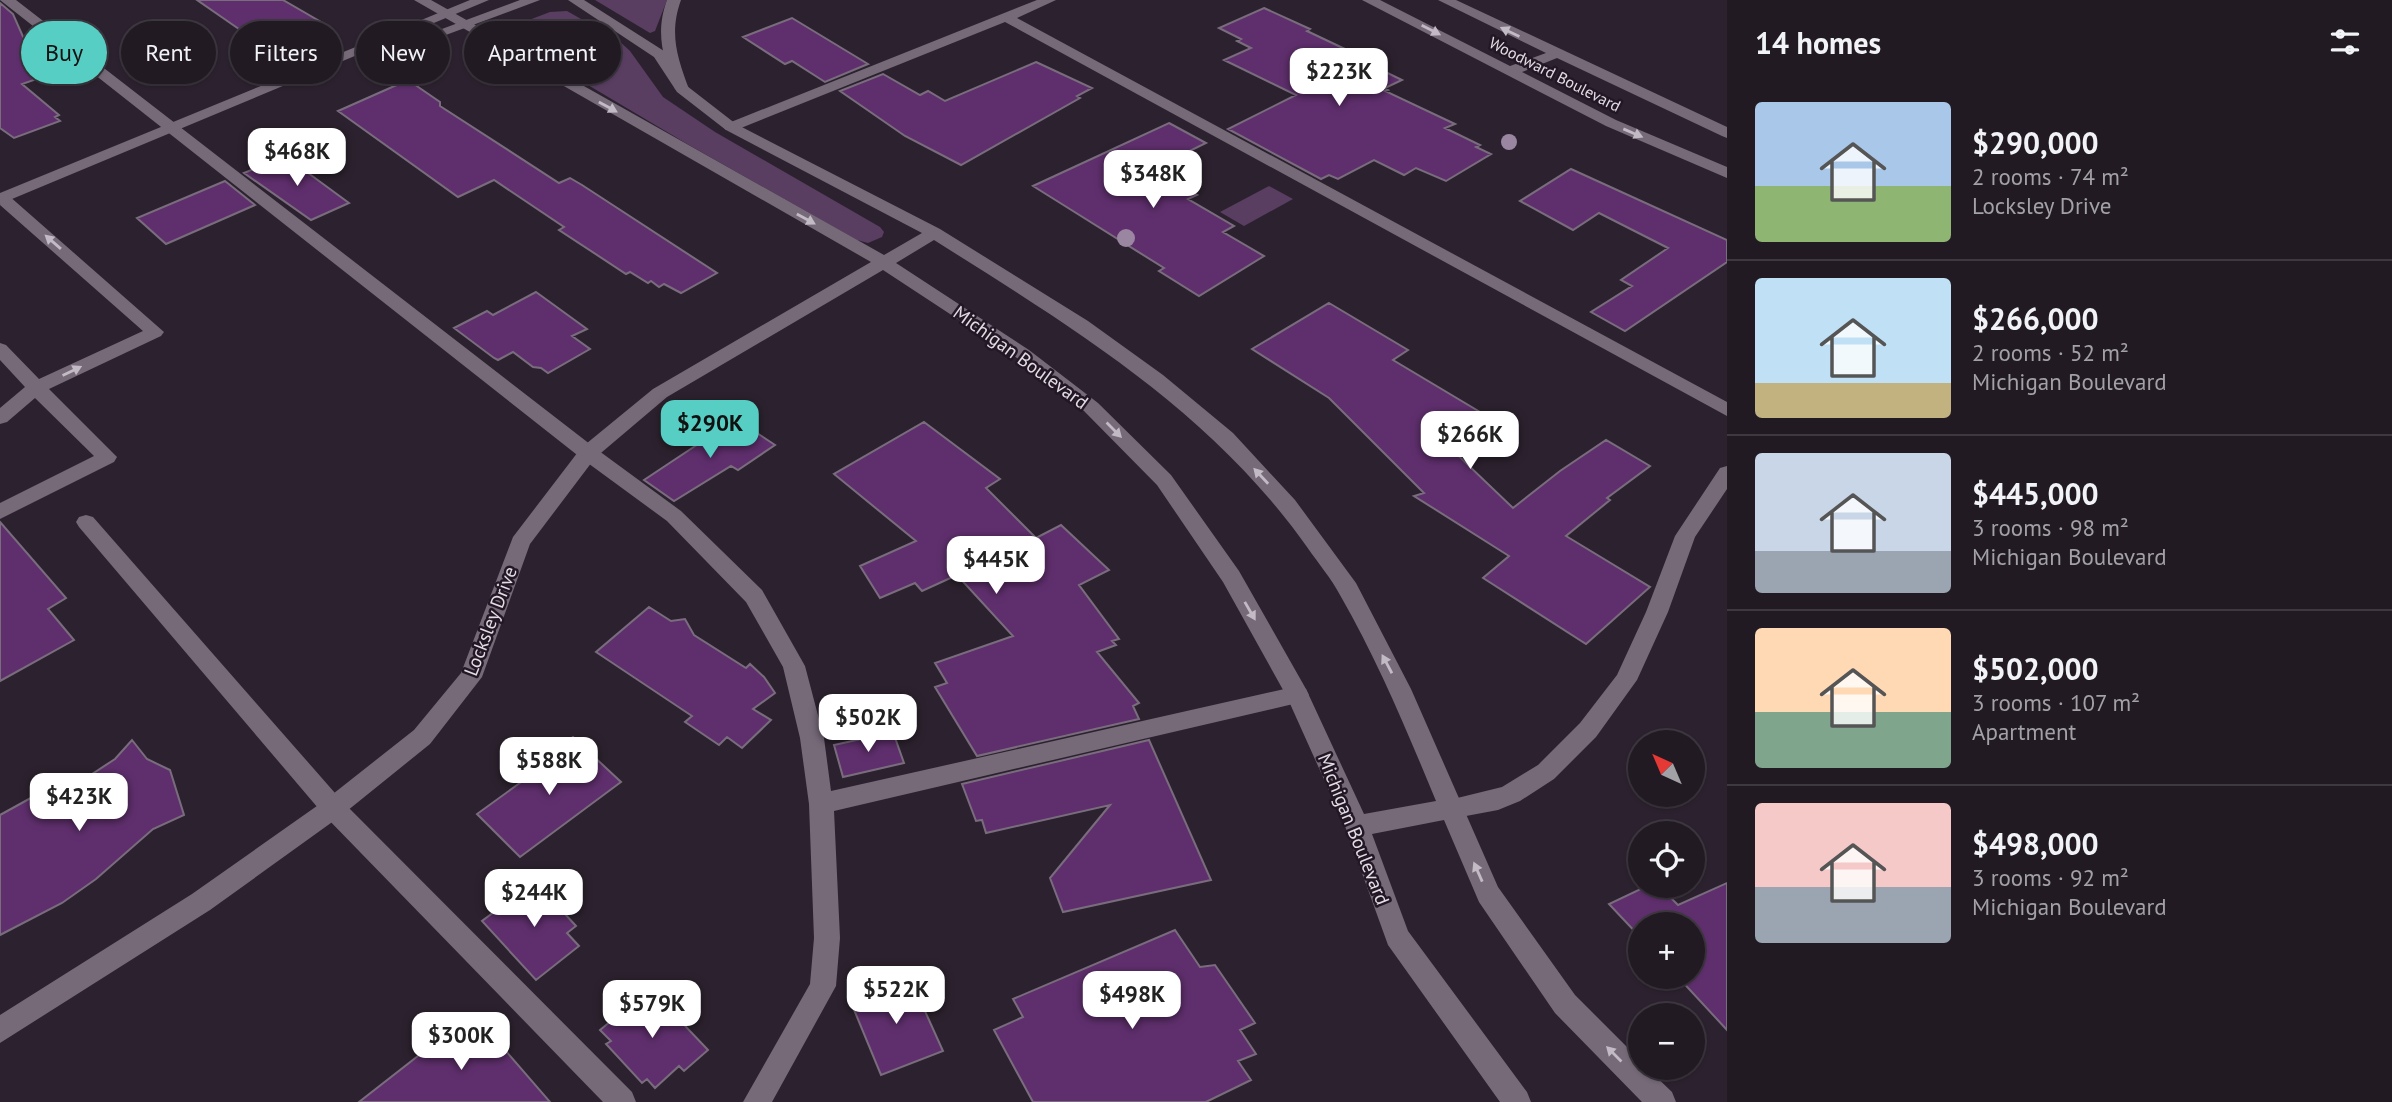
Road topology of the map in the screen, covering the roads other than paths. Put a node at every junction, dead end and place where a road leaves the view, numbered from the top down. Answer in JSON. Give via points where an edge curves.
{"nodes":[{"id":1,"x":7,"y":0,"type":"edge"},
{"id":2,"x":421,"y":0,"type":"edge"},
{"id":3,"x":481,"y":0,"type":"edge"},
{"id":4,"x":533,"y":0,"type":"edge"},
{"id":5,"x":575,"y":0,"type":"edge"},
{"id":6,"x":674,"y":0,"type":"edge"},
{"id":7,"x":1049,"y":0,"type":"edge"},
{"id":8,"x":1369,"y":0,"type":"edge"},
{"id":9,"x":1445,"y":0,"type":"edge"},
{"id":10,"x":1006,"y":17,"type":"junction"},
{"id":11,"x":455,"y":19,"type":"junction"},
{"id":12,"x":1556,"y":54,"type":"junction"},
{"id":13,"x":1511,"y":71,"type":"junction"},
{"id":14,"x":682,"y":89,"type":"junction"},
{"id":15,"x":731,"y":127,"type":"junction"},
{"id":16,"x":174,"y":129,"type":"junction"},
{"id":17,"x":1727,"y":133,"type":"edge"},
{"id":18,"x":1727,"y":173,"type":"edge"},
{"id":19,"x":1,"y":199,"type":"edge"},
{"id":20,"x":934,"y":233,"type":"junction"},
{"id":21,"x":883,"y":262,"type":"junction"},
{"id":22,"x":0,"y":349,"type":"edge"},
{"id":23,"x":36,"y":388,"type":"junction"},
{"id":24,"x":1727,"y":410,"type":"edge"},
{"id":25,"x":0,"y":418,"type":"edge"},
{"id":26,"x":588,"y":453,"type":"junction"},
{"id":27,"x":1727,"y":473,"type":"edge"},
{"id":28,"x":0,"y":512,"type":"edge"},
{"id":29,"x":86,"y":522,"type":"dead end"},
{"id":30,"x":1298,"y":695,"type":"junction"},
{"id":31,"x":821,"y":804,"type":"junction"},
{"id":32,"x":333,"y":808,"type":"junction"},
{"id":33,"x":1450,"y":809,"type":"junction"},
{"id":34,"x":1357,"y":826,"type":"junction"},
{"id":35,"x":0,"y":1030,"type":"edge"},
{"id":36,"x":622,"y":1102,"type":"edge"},
{"id":37,"x":757,"y":1102,"type":"edge"},
{"id":38,"x":1517,"y":1102,"type":"edge"},
{"id":39,"x":1662,"y":1102,"type":"edge"}],
"edges":[{"from":1,"to":16,"type":"street"},
{"from":2,"to":11,"type":"street","name":"Michigan Boulevard"},
{"from":3,"to":11,"type":"street"},
{"from":4,"to":11,"type":"street"},
{"from":5,"to":14,"type":"street","via":[[659,54]]},
{"from":6,"to":14,"type":"street","via":[[666,18],[665,45]]},
{"from":7,"to":10,"type":"street"},
{"from":8,"to":13,"type":"street","name":"Woodward Boulevard","one_way":true},
{"from":12,"to":9,"type":"street","name":"Woodward Boulevard","one_way":true},
{"from":10,"to":15,"type":"street"},
{"from":10,"to":24,"type":"street"},
{"from":11,"to":16,"type":"street"},
{"from":11,"to":21,"type":"street","name":"Michigan Boulevard","one_way":true},
{"from":12,"to":13,"type":"street"},
{"from":12,"to":17,"type":"street","name":"Woodward Boulevard"},
{"from":13,"to":18,"type":"street","name":"Woodward Boulevard","one_way":true,"via":[[1611,123]]},
{"from":14,"to":15,"type":"street"},
{"from":15,"to":20,"type":"street"},
{"from":16,"to":19,"type":"street"},
{"from":16,"to":26,"type":"street"},
{"from":23,"to":19,"type":"street","one_way":true,"via":[[155,331]]},
{"from":20,"to":21,"type":"street","name":"Locksley Drive"},
{"from":33,"to":20,"type":"street","one_way":true,"via":[[1400,689],[1348,589],[1288,505],[1226,438],[1156,379],[1082,325]]},
{"from":21,"to":26,"type":"street","name":"Locksley Drive","via":[[660,393]]},
{"from":21,"to":30,"type":"street","name":"Michigan Boulevard","one_way":true,"via":[[1023,354],[1091,407],[1164,480],[1231,577]]},
{"from":22,"to":23,"type":"street"},
{"from":23,"to":25,"type":"street"},
{"from":23,"to":28,"type":"street","via":[[107,457]]},
{"from":26,"to":31,"type":"street","via":[[674,516],[754,596],[794,666],[812,738]]},
{"from":26,"to":32,"type":"street","name":"Locksley Drive","via":[[520,542],[471,677],[422,737]]},
{"from":27,"to":33,"type":"street","via":[[1685,536],[1626,680],[1588,730],[1546,772],[1511,793]]},
{"from":29,"to":32,"type":"street"},
{"from":30,"to":31,"type":"street"},
{"from":30,"to":34,"type":"street","name":"Michigan Boulevard"},
{"from":31,"to":37,"type":"street","via":[[827,938],[823,986]]},
{"from":32,"to":35,"type":"street","name":"Locksley Drive","via":[[201,902]]},
{"from":32,"to":36,"type":"street"},
{"from":33,"to":34,"type":"street"},
{"from":39,"to":33,"type":"street","one_way":true,"via":[[1565,1004],[1488,894]]},
{"from":34,"to":38,"type":"street","name":"Michigan Boulevard","via":[[1397,937]]}]}
